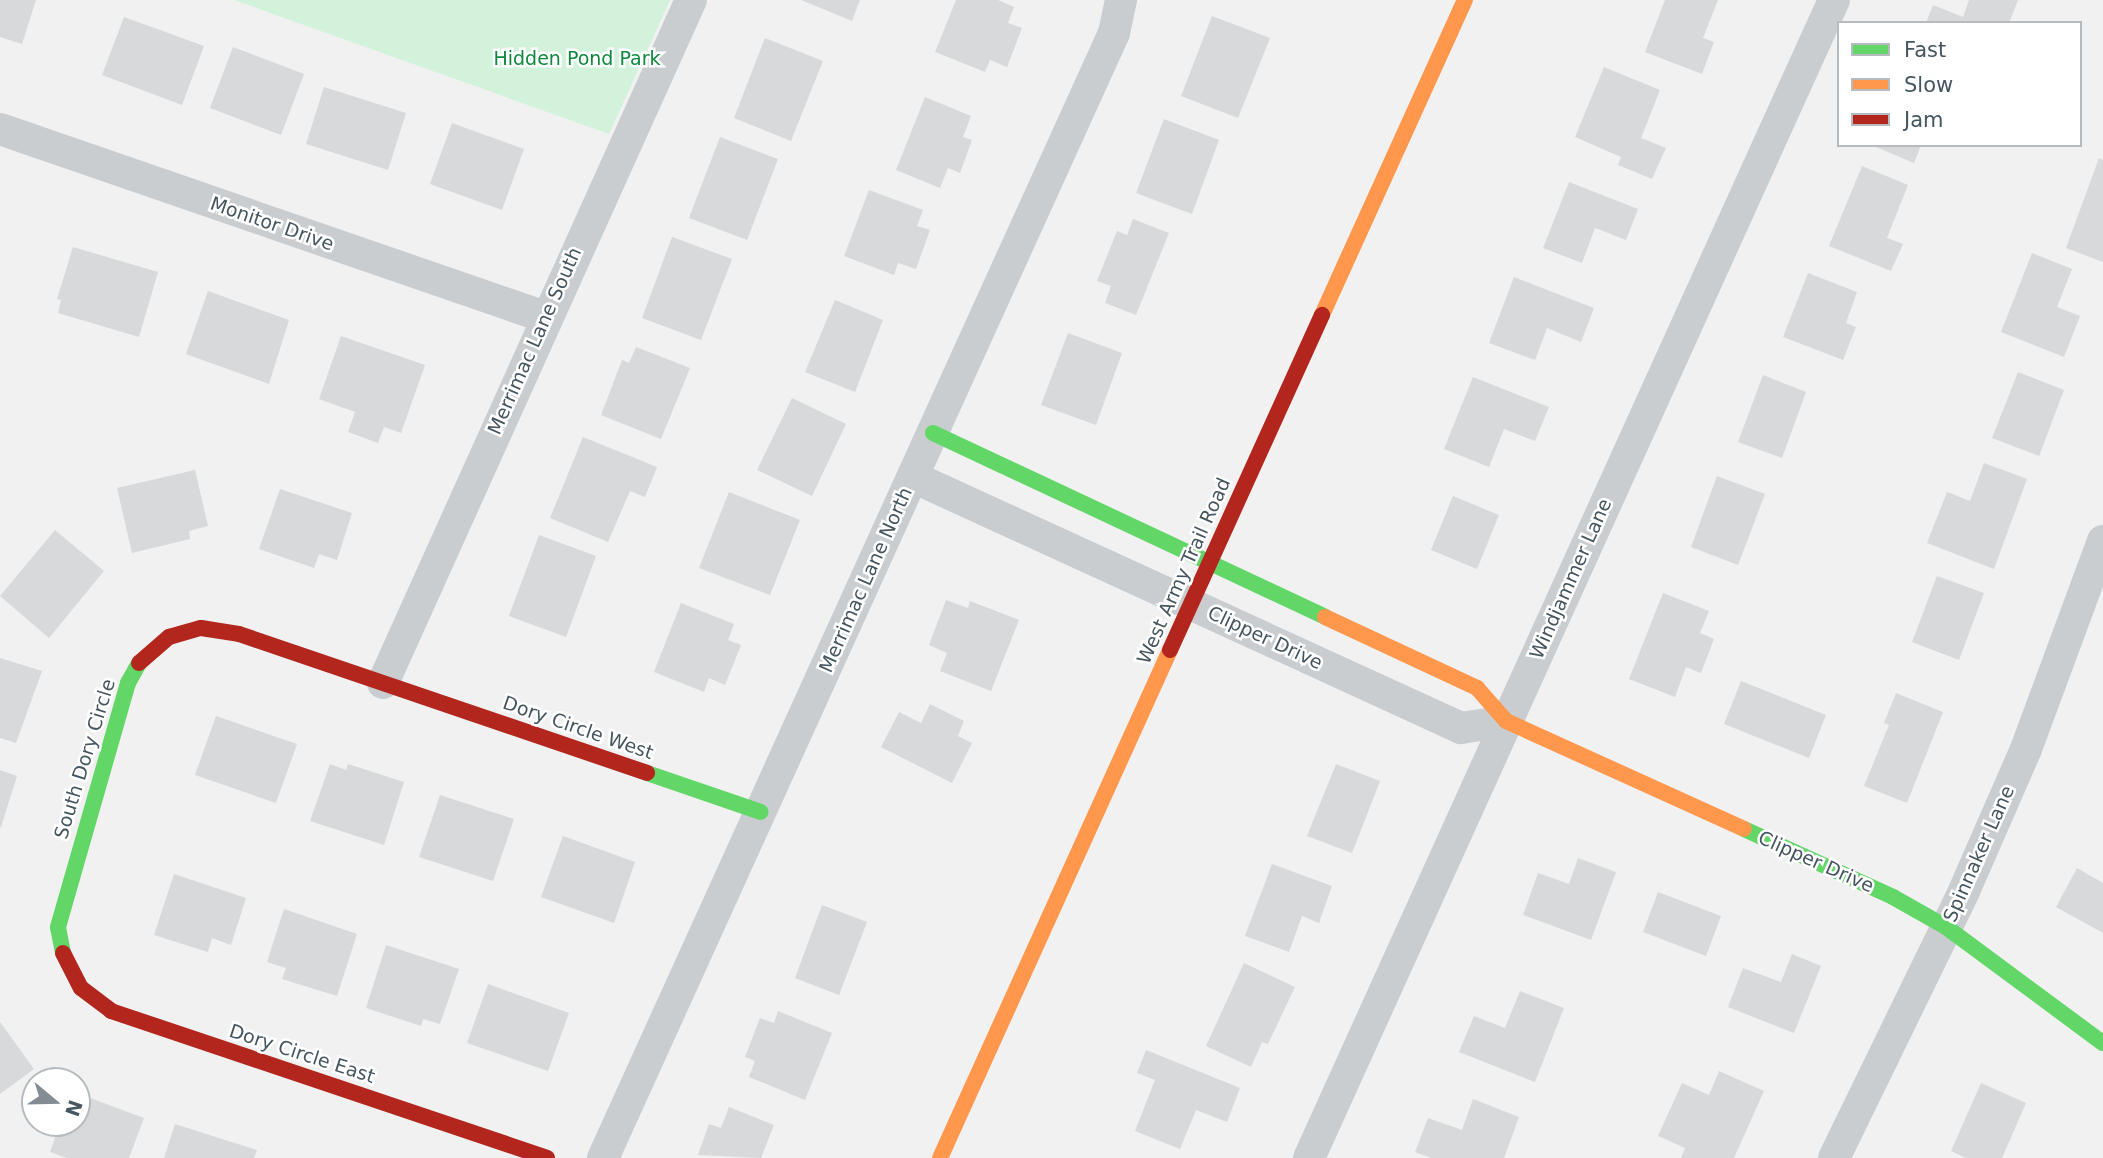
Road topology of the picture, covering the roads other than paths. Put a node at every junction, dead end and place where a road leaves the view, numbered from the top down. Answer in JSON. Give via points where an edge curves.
{"nodes":[{"id":1,"x":691,"y":0,"type":"edge"},
{"id":2,"x":1121,"y":0,"type":"edge"},
{"id":3,"x":1465,"y":0,"type":"edge"},
{"id":4,"x":1835,"y":0,"type":"edge"},
{"id":5,"x":0,"y":129,"type":"edge"},
{"id":6,"x":545,"y":317,"type":"junction"},
{"id":7,"x":933,"y":433,"type":"junction"},
{"id":8,"x":913,"y":477,"type":"junction"},
{"id":9,"x":2103,"y":541,"type":"edge"},
{"id":10,"x":1212,"y":562,"type":"junction"},
{"id":11,"x":1193,"y":605,"type":"junction"},
{"id":12,"x":383,"y":683,"type":"junction"},
{"id":13,"x":1506,"y":722,"type":"junction"},
{"id":14,"x":761,"y":812,"type":"junction"},
{"id":15,"x":1946,"y":927,"type":"junction"},
{"id":16,"x":65,"y":961,"type":"joint"},
{"id":17,"x":2103,"y":1043,"type":"edge"},
{"id":18,"x":547,"y":1158,"type":"edge"},
{"id":19,"x":603,"y":1158,"type":"edge"},
{"id":20,"x":940,"y":1158,"type":"edge"},
{"id":21,"x":1309,"y":1158,"type":"edge"},
{"id":22,"x":1834,"y":1158,"type":"edge"}],
"edges":[{"from":1,"to":6,"type":"street","name":"Merrimac Lane South"},
{"from":2,"to":7,"type":"street","name":"Merrimac Lane North","via":[[1114,33]]},
{"from":3,"to":10,"type":"street","name":"West Army Trail Road"},
{"from":4,"to":13,"type":"street","name":"Windjammer Lane"},
{"from":5,"to":6,"type":"street","name":"Monitor Drive"},
{"from":6,"to":12,"type":"street","name":"Merrimac Lane South"},
{"from":7,"to":8,"type":"street","name":"Merrimac Lane North"},
{"from":7,"to":10,"type":"street","name":"Clipper Drive"},
{"from":8,"to":11,"type":"street","name":"Clipper Drive"},
{"from":8,"to":14,"type":"street","name":"Merrimac Lane North"},
{"from":9,"to":15,"type":"street","name":"Spinnaker Lane","via":[[2049,694]]},
{"from":10,"to":11,"type":"street","name":"West Army Trail Road"},
{"from":10,"to":13,"type":"street","name":"Clipper Drive","via":[[1477,688]]},
{"from":11,"to":13,"type":"street","name":"Clipper Drive","via":[[1461,728]]},
{"from":11,"to":20,"type":"street","name":"West Army Trail Road"},
{"from":12,"to":14,"type":"street","name":"Dory Circle West"},
{"from":12,"to":16,"type":"street","name":"South Dory Circle","via":[[216,629],[201,628],[169,637],[143,655],[128,683],[58,927]]},
{"from":13,"to":15,"type":"street","name":"Clipper Drive","via":[[1894,897]]},
{"from":13,"to":21,"type":"street","name":"Windjammer Lane"},
{"from":14,"to":19,"type":"street","name":"Merrimac Lane North"},
{"from":15,"to":17,"type":"street","name":"Clipper Drive"},
{"from":15,"to":22,"type":"street","name":"Spinnaker Lane"},
{"from":16,"to":18,"type":"street","name":"Dory Circle East","via":[[81,988],[124,1016]]}]}
